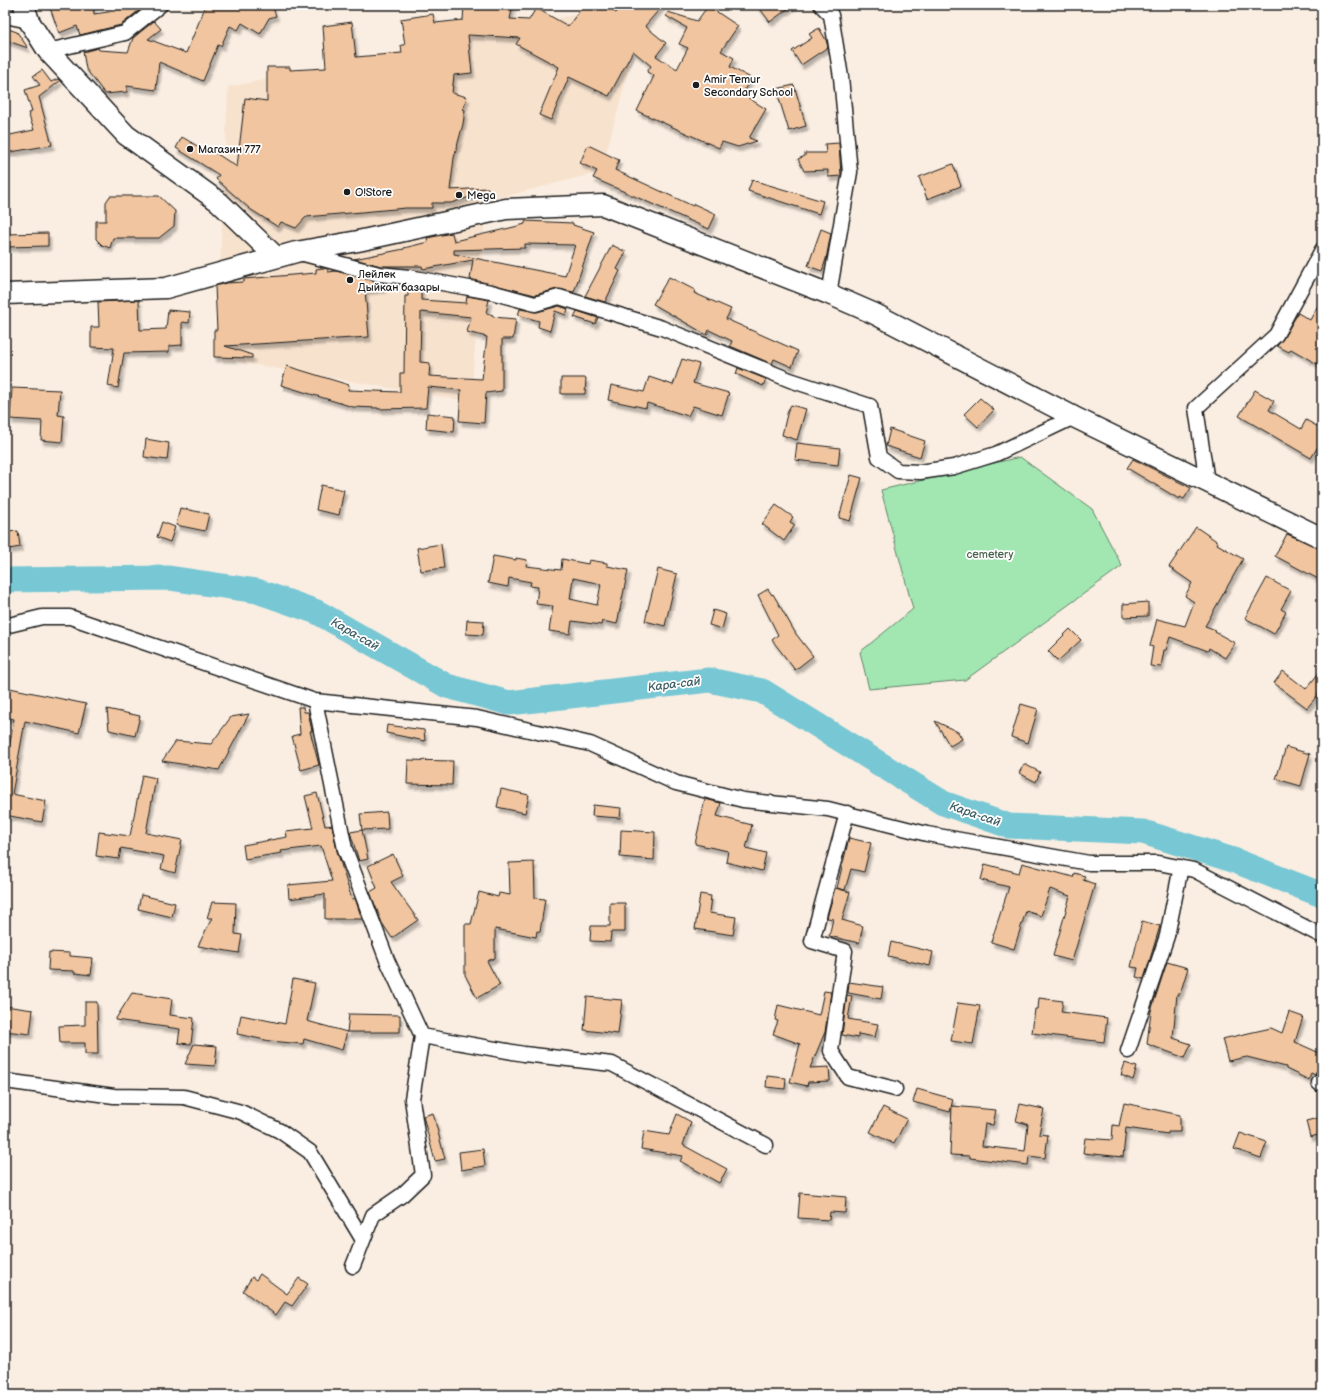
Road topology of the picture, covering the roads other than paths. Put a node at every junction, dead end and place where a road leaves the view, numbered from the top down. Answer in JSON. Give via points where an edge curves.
{"nodes":[{"id":1,"x":160,"y":5,"type":"edge"},
{"id":2,"x":821,"y":5,"type":"edge"},
{"id":3,"x":27,"y":13,"type":"edge"},
{"id":4,"x":5,"y":16,"type":"edge"},
{"id":5,"x":48,"y":51,"type":"junction"},
{"id":6,"x":1322,"y":250,"type":"edge"},
{"id":7,"x":296,"y":252,"type":"junction"},
{"id":8,"x":276,"y":257,"type":"junction"},
{"id":9,"x":5,"y":294,"type":"edge"},
{"id":10,"x":829,"y":294,"type":"junction"},
{"id":11,"x":1074,"y":417,"type":"junction"},
{"id":12,"x":1207,"y":482,"type":"junction"},
{"id":13,"x":1322,"y":538,"type":"edge"},
{"id":14,"x":5,"y":626,"type":"edge"},
{"id":15,"x":315,"y":701,"type":"junction"},
{"id":16,"x":847,"y":813,"type":"junction"},
{"id":17,"x":1181,"y":867,"type":"junction"},
{"id":18,"x":1322,"y":936,"type":"edge"},
{"id":19,"x":422,"y":1036,"type":"junction"},
{"id":20,"x":1128,"y":1051,"type":"dead end"},
{"id":21,"x":1322,"y":1080,"type":"edge"},
{"id":22,"x":5,"y":1081,"type":"edge"},
{"id":23,"x":1322,"y":1085,"type":"edge"},
{"id":24,"x":895,"y":1089,"type":"dead end"},
{"id":25,"x":766,"y":1145,"type":"dead end"},
{"id":26,"x":363,"y":1240,"type":"junction"},
{"id":27,"x":353,"y":1266,"type":"dead end"}],
"edges":[{"from":1,"to":5,"type":"street","via":[[124,33]]},
{"from":2,"to":10,"type":"street","via":[[831,15],[841,77],[850,172]]},
{"from":3,"to":4,"type":"street"},
{"from":3,"to":5,"type":"main road"},
{"from":5,"to":8,"type":"main road","via":[[126,135],[219,202]]},
{"from":6,"to":12,"type":"street","via":[[1276,336],[1196,408]]},
{"from":7,"to":8,"type":"main road"},
{"from":7,"to":10,"type":"main road","via":[[506,209],[603,205]]},
{"from":7,"to":11,"type":"street","via":[[379,274],[469,288],[535,304],[559,297],[662,328],[790,380],[870,406],[879,457],[898,471],[920,472],[954,467],[996,454]]},
{"from":8,"to":9,"type":"main road","via":[[166,288]]},
{"from":10,"to":11,"type":"main road","via":[[875,314]]},
{"from":11,"to":12,"type":"main road"},
{"from":12,"to":13,"type":"main road"},
{"from":14,"to":15,"type":"street","via":[[42,617],[70,617]]},
{"from":15,"to":16,"type":"street","via":[[477,718],[590,744],[676,783],[743,800]]},
{"from":15,"to":19,"type":"street","via":[[345,849],[387,960]]},
{"from":16,"to":17,"type":"street","via":[[927,834],[1089,863],[1158,863]]},
{"from":16,"to":24,"type":"street","via":[[812,941],[845,951],[831,1051],[848,1077]]},
{"from":17,"to":18,"type":"street","via":[[1194,870]]},
{"from":17,"to":20,"type":"street","via":[[1167,936]]},
{"from":19,"to":25,"type":"street","via":[[524,1054],[612,1064]]},
{"from":19,"to":26,"type":"street","via":[[412,1099],[423,1175],[402,1195],[373,1215]]},
{"from":21,"to":23,"type":"street","via":[[1319,1083]]},
{"from":22,"to":26,"type":"street","via":[[114,1096],[184,1097],[241,1112],[280,1131],[310,1152]]},
{"from":26,"to":27,"type":"street"}]}
